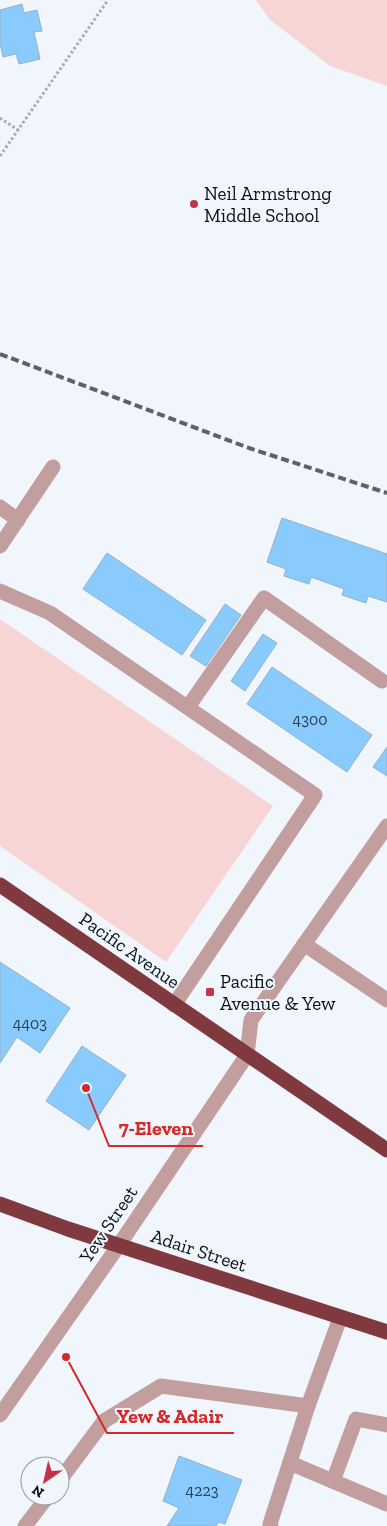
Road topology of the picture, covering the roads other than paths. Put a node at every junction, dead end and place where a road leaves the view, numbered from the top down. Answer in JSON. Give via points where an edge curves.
{"nodes":[{"id":1,"x":53,"y":467,"type":"dead end"},
{"id":2,"x":0,"y":507,"type":"edge"},
{"id":3,"x":18,"y":520,"type":"junction"},
{"id":4,"x":0,"y":546,"type":"edge"},
{"id":5,"x":0,"y":591,"type":"edge"},
{"id":6,"x":382,"y":681,"type":"dead end"},
{"id":7,"x":188,"y":707,"type":"junction"},
{"id":8,"x":386,"y":831,"type":"edge"},
{"id":9,"x":0,"y":885,"type":"edge"},
{"id":10,"x":304,"y":944,"type":"junction"},
{"id":11,"x":387,"y":1000,"type":"edge"},
{"id":12,"x":174,"y":1005,"type":"junction"},
{"id":13,"x":247,"y":1055,"type":"junction"},
{"id":14,"x":387,"y":1150,"type":"edge"},
{"id":15,"x":0,"y":1204,"type":"edge"},
{"id":16,"x":119,"y":1245,"type":"junction"},
{"id":17,"x":340,"y":1318,"type":"junction"},
{"id":18,"x":387,"y":1332,"type":"edge"},
{"id":19,"x":308,"y":1406,"type":"junction"},
{"id":20,"x":0,"y":1415,"type":"edge"},
{"id":21,"x":387,"y":1425,"type":"edge"},
{"id":22,"x":290,"y":1463,"type":"junction"},
{"id":23,"x":70,"y":1467,"type":"edge"},
{"id":24,"x":333,"y":1481,"type":"junction"},
{"id":25,"x":387,"y":1504,"type":"edge"},
{"id":26,"x":41,"y":1506,"type":"edge"},
{"id":27,"x":26,"y":1526,"type":"edge"},
{"id":28,"x":272,"y":1526,"type":"edge"}],
"edges":[{"from":1,"to":3,"type":"street"},
{"from":2,"to":3,"type":"street"},
{"from":3,"to":4,"type":"street"},
{"from":5,"to":7,"type":"street","via":[[50,613]]},
{"from":6,"to":7,"type":"street","via":[[264,598]]},
{"from":7,"to":12,"type":"street","via":[[316,795]]},
{"from":8,"to":10,"type":"street"},
{"from":9,"to":12,"type":"highway","name":"Pacific Avenue"},
{"from":10,"to":11,"type":"street"},
{"from":10,"to":13,"type":"street","via":[[251,1020]]},
{"from":12,"to":13,"type":"highway","name":"Pacific Avenue"},
{"from":13,"to":14,"type":"highway","name":"Pacific Avenue"},
{"from":13,"to":16,"type":"street","name":"Yew Street"},
{"from":15,"to":16,"type":"highway","name":"Adair Street"},
{"from":16,"to":17,"type":"highway","name":"Adair Street"},
{"from":16,"to":20,"type":"street","name":"Yew Street"},
{"from":17,"to":18,"type":"highway","name":"Adair Street"},
{"from":17,"to":19,"type":"street"},
{"from":19,"to":22,"type":"street"},
{"from":19,"to":23,"type":"street","via":[[161,1386],[104,1421]]},
{"from":21,"to":24,"type":"street","via":[[356,1419]]},
{"from":22,"to":24,"type":"street"},
{"from":22,"to":28,"type":"street"},
{"from":24,"to":25,"type":"street"},
{"from":26,"to":27,"type":"street"}]}
